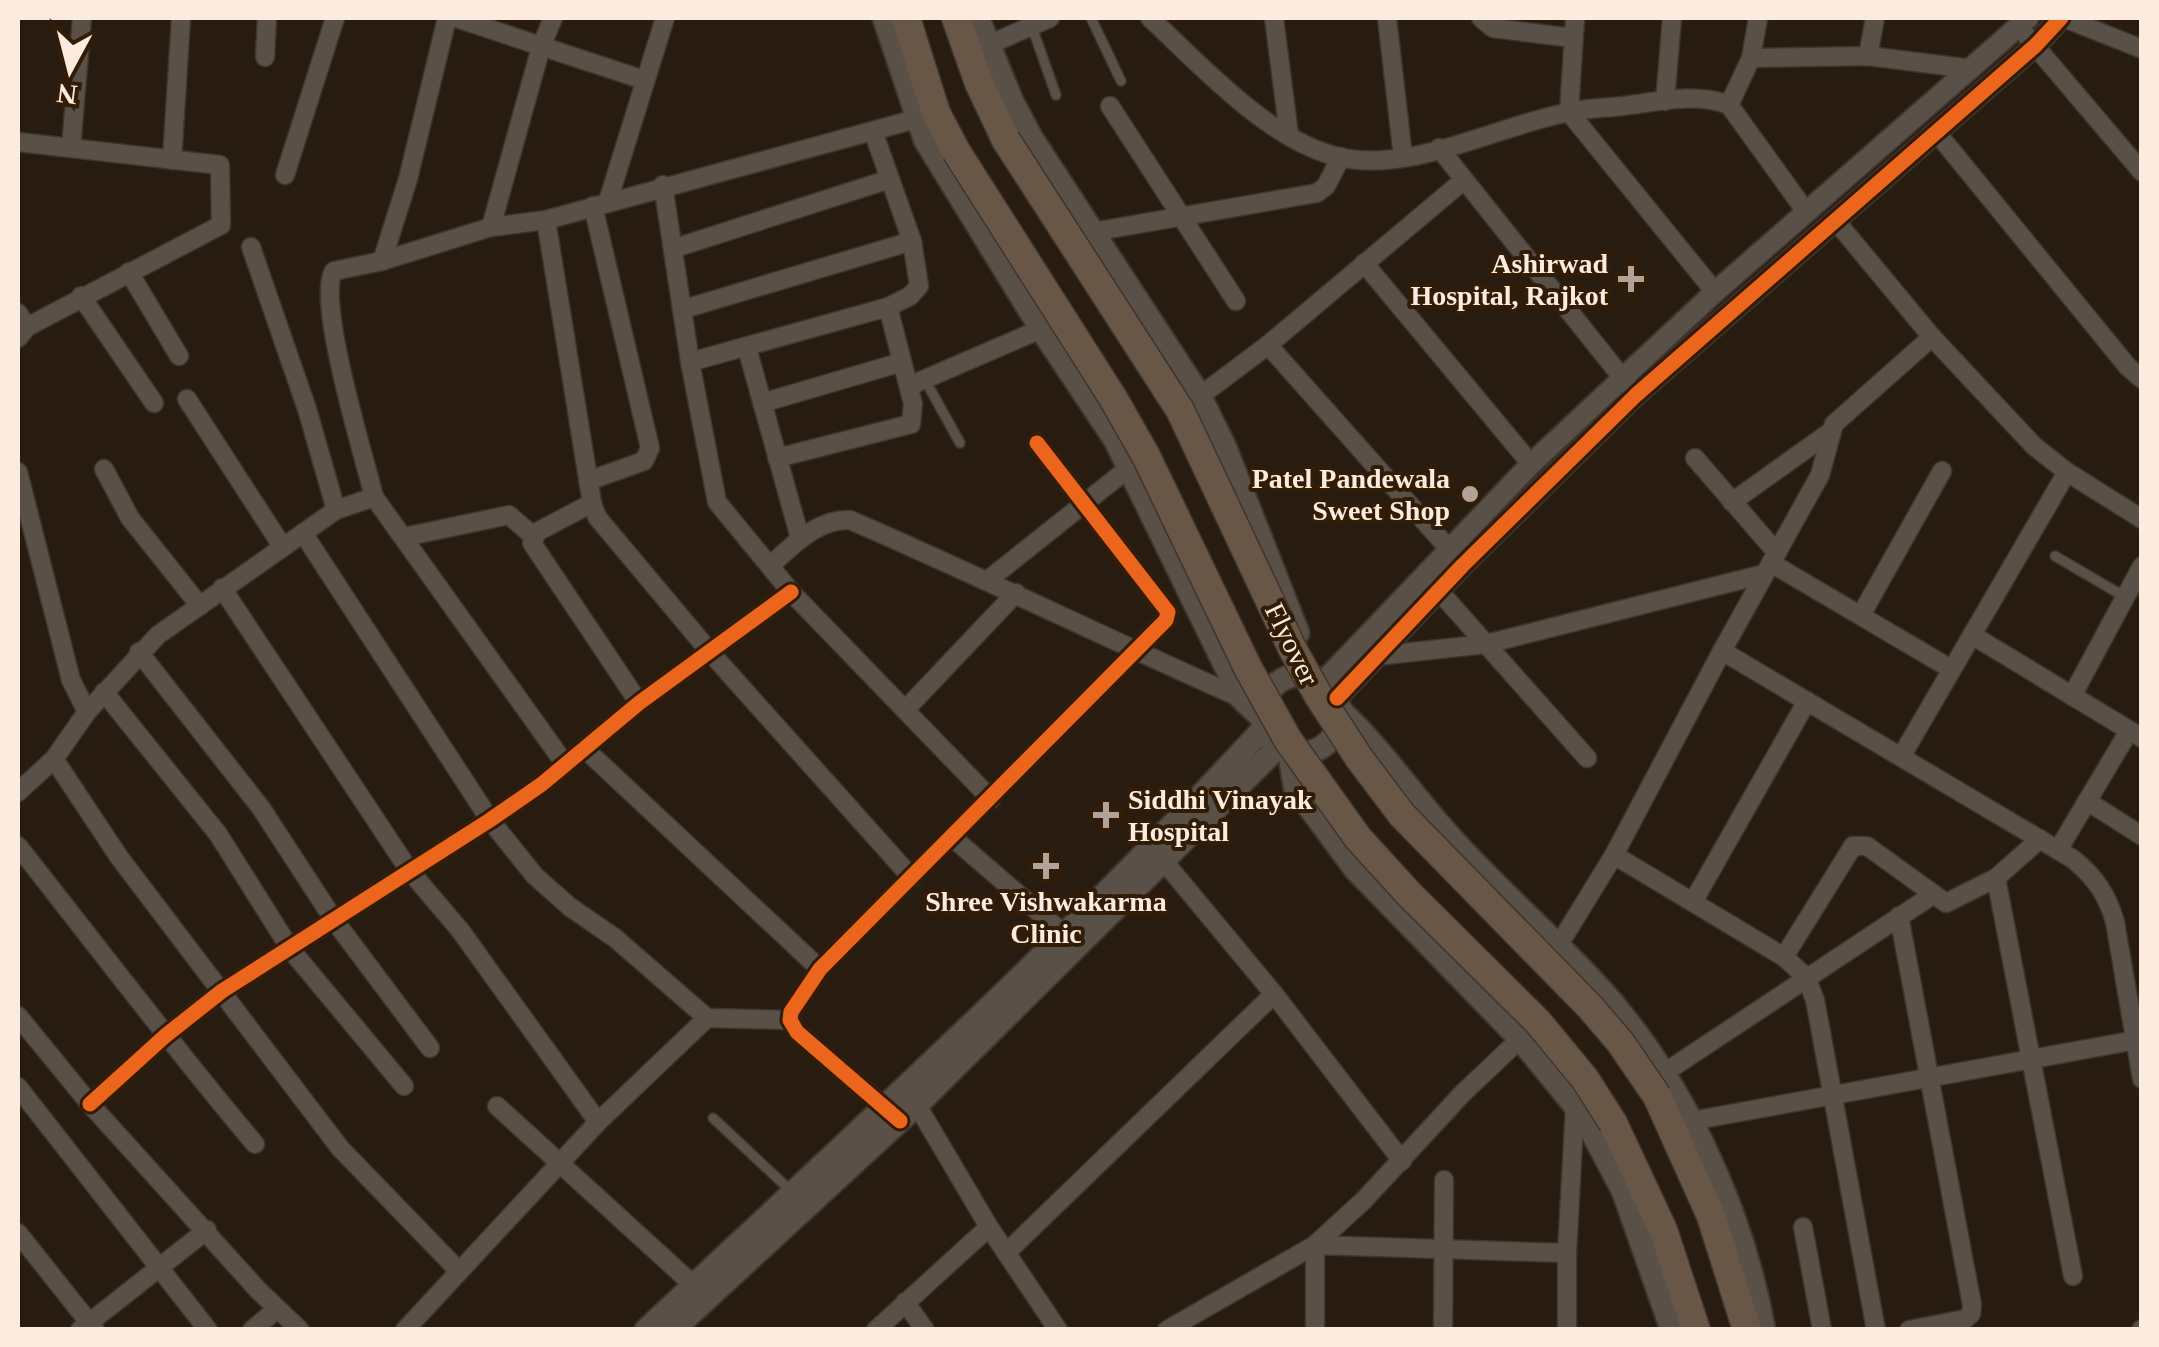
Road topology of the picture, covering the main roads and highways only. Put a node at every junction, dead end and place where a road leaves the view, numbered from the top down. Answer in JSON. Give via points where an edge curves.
{"nodes":[{"id":1,"x":884,"y":18,"type":"edge"},
{"id":2,"x":906,"y":18,"type":"edge"},
{"id":3,"x":956,"y":18,"type":"edge"},
{"id":4,"x":978,"y":18,"type":"edge"},
{"id":5,"x":1329,"y":692,"type":"junction"},
{"id":6,"x":1274,"y":736,"type":"junction"},
{"id":7,"x":1071,"y":941,"type":"junction"},
{"id":8,"x":1660,"y":1085,"type":"junction"},
{"id":9,"x":892,"y":1114,"type":"junction"},
{"id":10,"x":700,"y":1292,"type":"junction"},
{"id":11,"x":646,"y":1330,"type":"edge"},
{"id":12,"x":673,"y":1330,"type":"edge"},
{"id":13,"x":1672,"y":1330,"type":"edge"},
{"id":14,"x":1696,"y":1330,"type":"edge"},
{"id":15,"x":1747,"y":1330,"type":"edge"},
{"id":16,"x":1764,"y":1330,"type":"edge"}],
"edges":[{"from":1,"to":6,"type":"main road","via":[[916,119],[938,162],[1130,467],[1241,698]]},
{"from":2,"to":14,"type":"highway","name":"Flyover","bridge":true,"via":[[956,151],[1146,456],[1288,740],[1358,838],[1538,1022],[1584,1079],[1663,1230]]},
{"from":3,"to":8,"type":"highway","name":"Flyover","bridge":true,"via":[[1006,140],[1180,410],[1298,660],[1359,758],[1402,814]]},
{"from":4,"to":5,"type":"main road","via":[[1031,137],[1200,396]]},
{"from":5,"to":6,"type":"main road","via":[[1334,734],[1326,744],[1302,753]]},
{"from":5,"to":6,"type":"main road","via":[[1296,675],[1274,685],[1262,706]]},
{"from":5,"to":8,"type":"main road","via":[[1455,842],[1623,1016]]},
{"from":6,"to":7,"type":"main road"},
{"from":6,"to":13,"type":"main road","via":[[1295,788],[1355,869],[1575,1105],[1623,1191]]},
{"from":7,"to":9,"type":"main road"},
{"from":7,"to":9,"type":"main road","via":[[918,1105]]},
{"from":8,"to":15,"type":"highway","name":"Flyover"},
{"from":8,"to":16,"type":"main road","via":[[1691,1122],[1744,1247]]},
{"from":9,"to":10,"type":"main road"},
{"from":9,"to":10,"type":"main road","via":[[793,1193]]},
{"from":10,"to":11,"type":"main road"},
{"from":10,"to":12,"type":"main road"}]}
